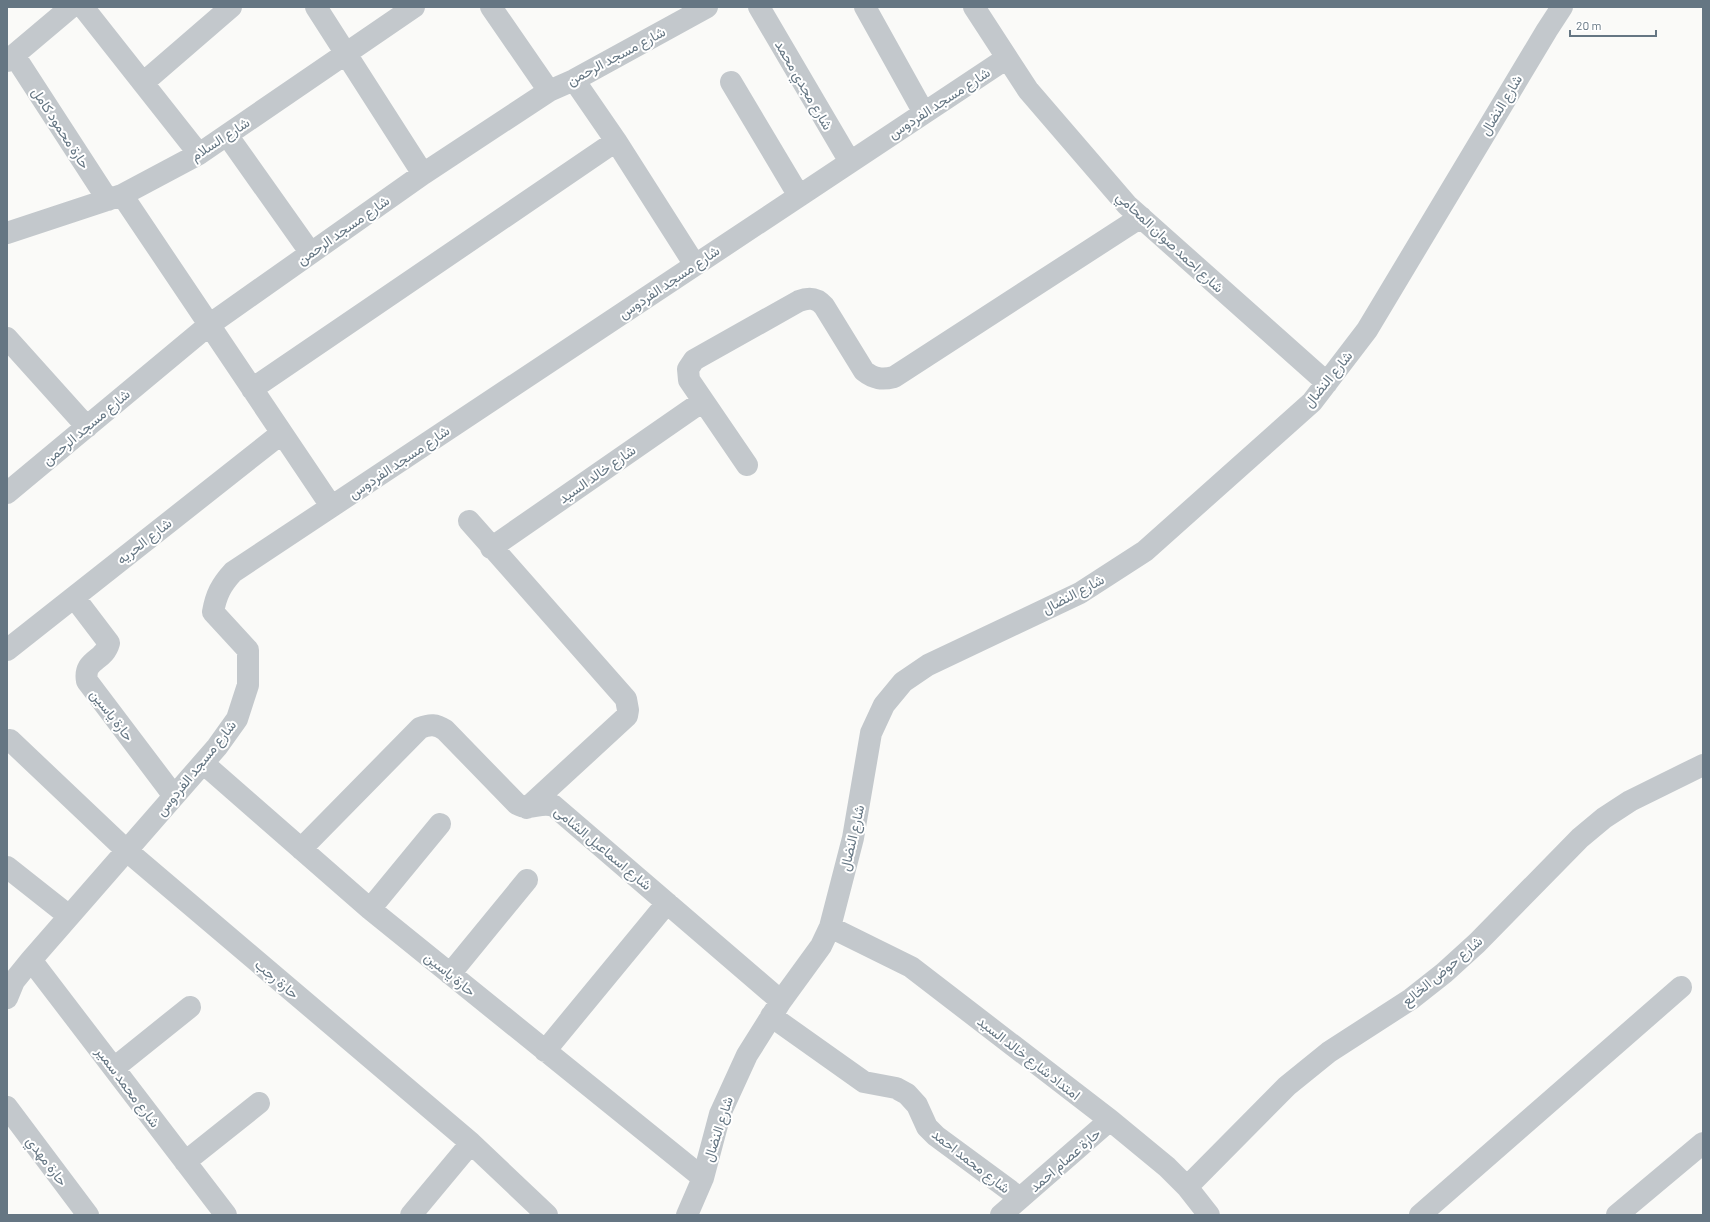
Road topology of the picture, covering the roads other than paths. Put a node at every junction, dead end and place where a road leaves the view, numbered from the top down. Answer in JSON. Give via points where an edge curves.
{"nodes":[{"id":1,"x":71,"y":7,"type":"edge"},
{"id":2,"x":82,"y":7,"type":"edge"},
{"id":3,"x":231,"y":7,"type":"edge"},
{"id":4,"x":316,"y":7,"type":"edge"},
{"id":5,"x":414,"y":7,"type":"edge"},
{"id":6,"x":492,"y":7,"type":"edge"},
{"id":7,"x":759,"y":7,"type":"edge"},
{"id":8,"x":866,"y":7,"type":"edge"},
{"id":9,"x":974,"y":7,"type":"edge"},
{"id":10,"x":1562,"y":7,"type":"edge"},
{"id":11,"x":702,"y":8,"type":"edge"},
{"id":12,"x":346,"y":54,"type":"junction"},
{"id":13,"x":10,"y":58,"type":"edge"},
{"id":14,"x":1008,"y":58,"type":"junction"},
{"id":15,"x":574,"y":80,"type":"junction"},
{"id":16,"x":731,"y":82,"type":"dead end"},
{"id":17,"x":142,"y":83,"type":"junction"},
{"id":18,"x":549,"y":91,"type":"junction"},
{"id":19,"x":924,"y":113,"type":"junction"},
{"id":20,"x":227,"y":135,"type":"junction"},
{"id":21,"x":616,"y":141,"type":"junction"},
{"id":22,"x":199,"y":154,"type":"junction"},
{"id":23,"x":850,"y":162,"type":"junction"},
{"id":24,"x":423,"y":174,"type":"junction"},
{"id":25,"x":799,"y":196,"type":"junction"},
{"id":26,"x":115,"y":197,"type":"junction"},
{"id":27,"x":1140,"y":217,"type":"junction"},
{"id":28,"x":7,"y":233,"type":"edge"},
{"id":29,"x":310,"y":252,"type":"junction"},
{"id":30,"x":695,"y":265,"type":"junction"},
{"id":31,"x":209,"y":325,"type":"junction"},
{"id":32,"x":7,"y":338,"type":"edge"},
{"id":33,"x":1326,"y":383,"type":"junction"},
{"id":34,"x":252,"y":389,"type":"junction"},
{"id":35,"x":703,"y":401,"type":"junction"},
{"id":36,"x":87,"y":427,"type":"junction"},
{"id":37,"x":282,"y":433,"type":"junction"},
{"id":38,"x":747,"y":465,"type":"dead end"},
{"id":39,"x":7,"y":493,"type":"edge"},
{"id":40,"x":331,"y":506,"type":"junction"},
{"id":41,"x":469,"y":522,"type":"dead end"},
{"id":42,"x":491,"y":548,"type":"junction"},
{"id":43,"x":74,"y":596,"type":"junction"},
{"id":44,"x":7,"y":650,"type":"edge"},
{"id":45,"x":10,"y":740,"type":"dead end"},
{"id":46,"x":203,"y":763,"type":"junction"},
{"id":47,"x":1703,"y":765,"type":"edge"},
{"id":48,"x":174,"y":796,"type":"junction"},
{"id":49,"x":527,"y":808,"type":"junction"},
{"id":50,"x":440,"y":824,"type":"dead end"},
{"id":51,"x":301,"y":849,"type":"junction"},
{"id":52,"x":126,"y":850,"type":"junction"},
{"id":53,"x":7,"y":867,"type":"edge"},
{"id":54,"x":527,"y":880,"type":"dead end"},
{"id":55,"x":667,"y":903,"type":"junction"},
{"id":56,"x":370,"y":909,"type":"junction"},
{"id":57,"x":69,"y":916,"type":"junction"},
{"id":58,"x":830,"y":927,"type":"junction"},
{"id":59,"x":30,"y":960,"type":"junction"},
{"id":60,"x":450,"y":974,"type":"junction"},
{"id":61,"x":1681,"y":986,"type":"dead end"},
{"id":62,"x":7,"y":998,"type":"edge"},
{"id":63,"x":190,"y":1007,"type":"dead end"},
{"id":64,"x":776,"y":1009,"type":"junction"},
{"id":65,"x":545,"y":1051,"type":"junction"},
{"id":66,"x":114,"y":1068,"type":"junction"},
{"id":67,"x":259,"y":1103,"type":"dead end"},
{"id":68,"x":7,"y":1107,"type":"edge"},
{"id":69,"x":1110,"y":1120,"type":"junction"},
{"id":70,"x":471,"y":1143,"type":"junction"},
{"id":71,"x":1703,"y":1143,"type":"edge"},
{"id":72,"x":185,"y":1162,"type":"junction"},
{"id":73,"x":703,"y":1178,"type":"junction"},
{"id":74,"x":1187,"y":1187,"type":"junction"},
{"id":75,"x":1020,"y":1198,"type":"junction"},
{"id":76,"x":88,"y":1215,"type":"edge"},
{"id":77,"x":226,"y":1215,"type":"edge"},
{"id":78,"x":410,"y":1215,"type":"edge"},
{"id":79,"x":547,"y":1215,"type":"edge"},
{"id":80,"x":687,"y":1215,"type":"edge"},
{"id":81,"x":1000,"y":1215,"type":"edge"},
{"id":82,"x":1209,"y":1215,"type":"edge"},
{"id":83,"x":1420,"y":1215,"type":"edge"},
{"id":84,"x":1617,"y":1215,"type":"edge"}],
"edges":[{"from":1,"to":13,"type":"street"},
{"from":2,"to":17,"type":"street"},
{"from":3,"to":17,"type":"street"},
{"from":4,"to":12,"type":"street"},
{"from":5,"to":12,"type":"street","name":"شارع السلام"},
{"from":6,"to":18,"type":"street"},
{"from":7,"to":23,"type":"street","name":"شارع مجدي محمد"},
{"from":8,"to":19,"type":"street"},
{"from":9,"to":14,"type":"street","name":"شارع احمد صوان المحامي"},
{"from":10,"to":33,"type":"street","name":"شارع النضال","via":[[1367,330]]},
{"from":11,"to":15,"type":"street","name":"شارع مسجد الرحمن"},
{"from":12,"to":20,"type":"street","name":"شارع السلام"},
{"from":12,"to":24,"type":"street"},
{"from":13,"to":26,"type":"street","name":"حارة محمود كامل"},
{"from":14,"to":19,"type":"street","name":"شارع مسجد الفردوس"},
{"from":14,"to":27,"type":"street","name":"شارع احمد صوان المحامي","via":[[1028,90],[1126,205]]},
{"from":15,"to":18,"type":"street","name":"شارع مسجد الرحمن"},
{"from":15,"to":21,"type":"street"},
{"from":16,"to":25,"type":"street"},
{"from":17,"to":22,"type":"street"},
{"from":18,"to":24,"type":"street","name":"شارع مسجد الرحمن"},
{"from":19,"to":23,"type":"street","name":"شارع مسجد الفردوس"},
{"from":20,"to":22,"type":"street","name":"شارع السلام"},
{"from":20,"to":29,"type":"street"},
{"from":21,"to":30,"type":"street"},
{"from":21,"to":34,"type":"street"},
{"from":22,"to":26,"type":"street","name":"شارع السلام"},
{"from":23,"to":25,"type":"street","name":"شارع مسجد الفردوس"},
{"from":24,"to":29,"type":"street","name":"شارع مسجد الرحمن"},
{"from":25,"to":30,"type":"street","name":"شارع مسجد الفردوس"},
{"from":26,"to":28,"type":"street","name":"شارع السلام"},
{"from":26,"to":31,"type":"street","name":"حارة محمود كامل"},
{"from":27,"to":33,"type":"street","name":"شارع احمد صوان المحامي"},
{"from":27,"to":35,"type":"street","via":[[894,377],[886,379],[870,376],[864,371],[824,306],[815,299],[804,299],[694,360],[688,369],[689,380]]},
{"from":29,"to":31,"type":"street","name":"شارع مسجد الرحمن"},
{"from":30,"to":40,"type":"street","name":"شارع مسجد الفردوس"},
{"from":31,"to":34,"type":"street","name":"حارة محمود كامل"},
{"from":31,"to":36,"type":"street","name":"شارع مسجد الرحمن"},
{"from":32,"to":36,"type":"street"},
{"from":33,"to":58,"type":"street","name":"شارع النضال","via":[[1312,402],[1145,551],[1080,593],[928,665],[903,682],[884,705],[871,733],[853,838]]},
{"from":34,"to":37,"type":"street","name":"حارة محمود كامل"},
{"from":35,"to":38,"type":"street"},
{"from":35,"to":42,"type":"street","name":"شارع خالد السيد"},
{"from":36,"to":39,"type":"street","name":"شارع مسجد الرحمن"},
{"from":37,"to":40,"type":"street","name":"حارة محمود كامل"},
{"from":37,"to":43,"type":"street","name":"شارع الحريه"},
{"from":40,"to":46,"type":"street","name":"شارع مسجد الفردوس","via":[[233,572],[222,583],[213,612],[248,650],[248,686],[237,719]]},
{"from":41,"to":42,"type":"street"},
{"from":42,"to":49,"type":"street","via":[[628,704],[627,716]]},
{"from":43,"to":44,"type":"street","name":"شارع الحريه"},
{"from":43,"to":48,"type":"street","name":"حارة ياسين","via":[[109,643],[105,654],[95,659],[87,668],[87,681]]},
{"from":45,"to":52,"type":"street","name":"حارة رجب"},
{"from":46,"to":48,"type":"street","name":"شارع مسجد الفردوس"},
{"from":46,"to":51,"type":"street","name":"حارة ياسين"},
{"from":47,"to":74,"type":"street","name":"شارع حوض الخالع","via":[[1630,801],[1604,818],[1580,838],[1450,968],[1411,999],[1329,1052],[1287,1086]]},
{"from":48,"to":52,"type":"street","name":"شارع مسجد الفردوس"},
{"from":49,"to":51,"type":"street","via":[[517,804],[445,730],[439,726],[426,726],[420,728]]},
{"from":49,"to":55,"type":"street","name":"شارع اسماعيل الشامى","via":[[543,804],[554,806]]},
{"from":50,"to":56,"type":"street"},
{"from":51,"to":56,"type":"street","name":"حارة ياسين"},
{"from":52,"to":57,"type":"street","name":"شارع مسجد الفردوس"},
{"from":52,"to":70,"type":"street","name":"حارة رجب"},
{"from":53,"to":57,"type":"street"},
{"from":54,"to":60,"type":"street"},
{"from":55,"to":64,"type":"street","name":"شارع اسماعيل الشامى"},
{"from":55,"to":65,"type":"street"},
{"from":56,"to":60,"type":"street","name":"حارة ياسين"},
{"from":57,"to":59,"type":"street","name":"شارع مسجد الفردوس"},
{"from":58,"to":64,"type":"street","name":"شارع النضال","via":[[821,946]]},
{"from":58,"to":69,"type":"street","name":"امتداد شارع خالد السيد","via":[[911,967]]},
{"from":59,"to":62,"type":"street","name":"شارع مسجد الفردوس","via":[[14,981]]},
{"from":59,"to":66,"type":"street","name":"شارع محمد سمير"},
{"from":60,"to":65,"type":"street","name":"حارة ياسين"},
{"from":61,"to":83,"type":"street"},
{"from":63,"to":66,"type":"street"},
{"from":64,"to":73,"type":"street","name":"شارع النضال","via":[[746,1055],[720,1114]]},
{"from":64,"to":75,"type":"street","name":"شارع محمد احمد","via":[[864,1082],[896,1088],[907,1094],[917,1105],[927,1127],[936,1136]]},
{"from":65,"to":73,"type":"street","name":"حارة ياسين"},
{"from":66,"to":72,"type":"street","name":"شارع محمد سمير"},
{"from":67,"to":72,"type":"street"},
{"from":68,"to":76,"type":"street","name":"حارة مهدي"},
{"from":69,"to":74,"type":"street","name":"امتداد شارع خالد السيد"},
{"from":69,"to":75,"type":"street","name":"حارة عصام احمد"},
{"from":70,"to":78,"type":"street"},
{"from":70,"to":79,"type":"street","name":"حارة رجب"},
{"from":71,"to":84,"type":"street"},
{"from":72,"to":77,"type":"street","name":"شارع محمد سمير"},
{"from":73,"to":80,"type":"street","name":"شارع النضال"},
{"from":74,"to":82,"type":"street","name":"امتداد شارع خالد السيد"},
{"from":75,"to":81,"type":"street","name":"حارة عصام احمد"}]}
